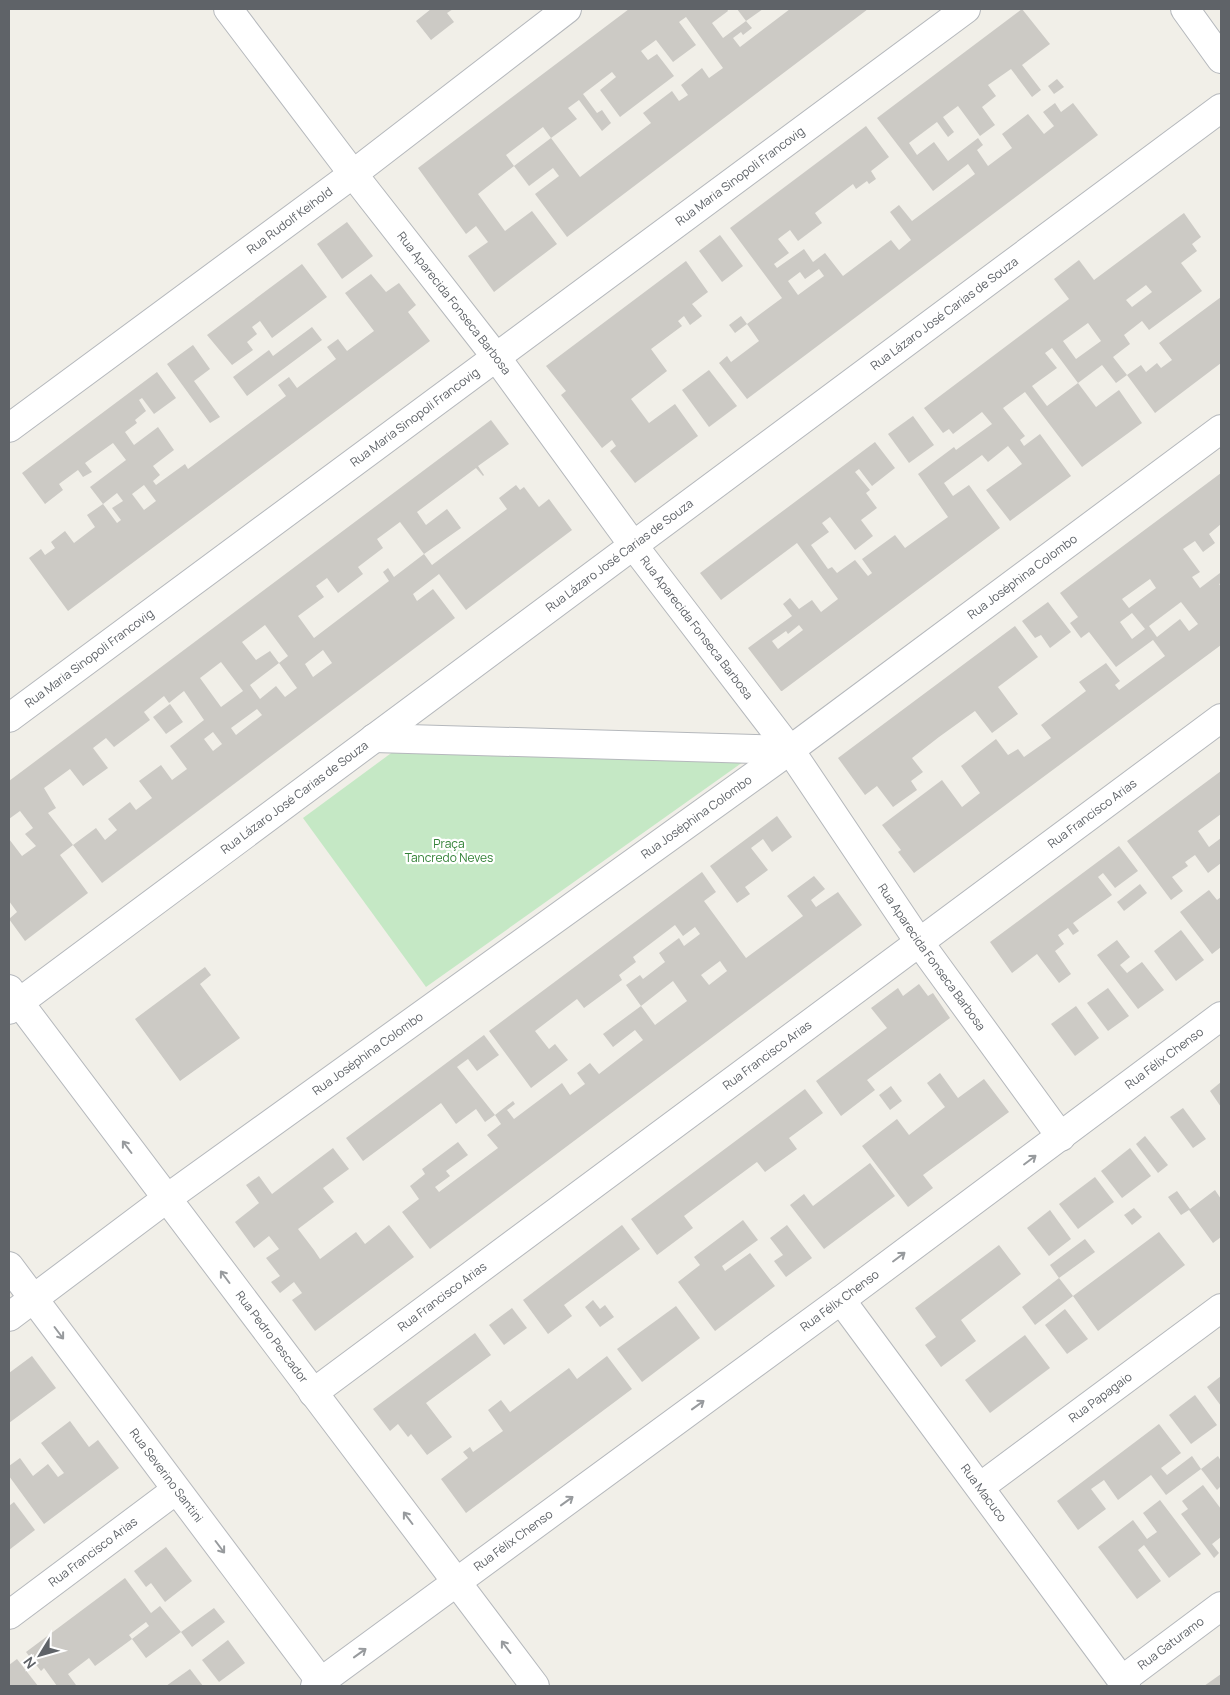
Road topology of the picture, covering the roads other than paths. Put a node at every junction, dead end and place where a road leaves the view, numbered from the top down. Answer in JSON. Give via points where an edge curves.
{"nodes":[{"id":1,"x":228,"y":9,"type":"edge"},
{"id":2,"x":567,"y":9,"type":"edge"},
{"id":3,"x":966,"y":9,"type":"edge"},
{"id":4,"x":1185,"y":9,"type":"edge"},
{"id":5,"x":1221,"y":59,"type":"edge"},
{"id":6,"x":1221,"y":108,"type":"edge"},
{"id":7,"x":353,"y":174,"type":"junction"},
{"id":8,"x":496,"y":357,"type":"junction"},
{"id":9,"x":9,"y":428,"type":"edge"},
{"id":10,"x":1221,"y":429,"type":"edge"},
{"id":11,"x":633,"y":545,"type":"junction"},
{"id":12,"x":9,"y":718,"type":"edge"},
{"id":13,"x":1221,"y":718,"type":"edge"},
{"id":14,"x":374,"y":738,"type":"junction"},
{"id":15,"x":790,"y":750,"type":"junction"},
{"id":16,"x":919,"y":942,"type":"junction"},
{"id":17,"x":12,"y":1001,"type":"edge"},
{"id":18,"x":1221,"y":1016,"type":"edge"},
{"id":19,"x":1061,"y":1137,"type":"junction"},
{"id":20,"x":166,"y":1200,"type":"junction"},
{"id":21,"x":9,"y":1266,"type":"edge"},
{"id":22,"x":33,"y":1299,"type":"junction"},
{"id":23,"x":841,"y":1300,"type":"junction"},
{"id":24,"x":1221,"y":1308,"type":"edge"},
{"id":25,"x":9,"y":1317,"type":"edge"},
{"id":26,"x":313,"y":1393,"type":"junction"},
{"id":27,"x":980,"y":1487,"type":"junction"},
{"id":28,"x":176,"y":1490,"type":"junction"},
{"id":29,"x":457,"y":1582,"type":"junction"},
{"id":30,"x":1221,"y":1606,"type":"edge"},
{"id":31,"x":9,"y":1614,"type":"edge"},
{"id":32,"x":1124,"y":1683,"type":"edge"},
{"id":33,"x":320,"y":1685,"type":"edge"},
{"id":34,"x":535,"y":1686,"type":"edge"}],
"edges":[{"from":1,"to":7,"type":"street","name":"Rua Aparecida Fonseca Barbosa"},
{"from":2,"to":7,"type":"street","name":"Rua Rudolf Keihold"},
{"from":3,"to":8,"type":"street","name":"Rua Maria Sinopoli Francovig"},
{"from":4,"to":5,"type":"street"},
{"from":6,"to":11,"type":"street","name":"Rua Lázaro José Carias de Souza"},
{"from":7,"to":8,"type":"street","name":"Rua Aparecida Fonseca Barbosa"},
{"from":7,"to":9,"type":"street","name":"Rua Rudolf Keihold"},
{"from":8,"to":11,"type":"street","name":"Rua Aparecida Fonseca Barbosa"},
{"from":8,"to":12,"type":"street","name":"Rua Maria Sinopoli Francovig"},
{"from":10,"to":15,"type":"street","name":"Rua Joséphina Colombo"},
{"from":11,"to":14,"type":"street","name":"Rua Lázaro José Carias de Souza"},
{"from":11,"to":15,"type":"street","name":"Rua Aparecida Fonseca Barbosa"},
{"from":13,"to":16,"type":"street","name":"Rua Francisco Arias"},
{"from":14,"to":15,"type":"street"},
{"from":14,"to":17,"type":"street","name":"Rua Lázaro José Carias de Souza"},
{"from":15,"to":16,"type":"street","name":"Rua Aparecida Fonseca Barbosa"},
{"from":15,"to":20,"type":"street","name":"Rua Joséphina Colombo"},
{"from":16,"to":19,"type":"street","name":"Rua Aparecida Fonseca Barbosa"},
{"from":16,"to":26,"type":"street","name":"Rua Francisco Arias"},
{"from":20,"to":17,"type":"street","name":"Rua Pedro Pescador","one_way":true},
{"from":18,"to":19,"type":"street","name":"Rua Félix Chenso"},
{"from":23,"to":19,"type":"street","name":"Rua Félix Chenso","one_way":true},
{"from":20,"to":22,"type":"street","name":"Rua Joséphina Colombo"},
{"from":26,"to":20,"type":"street","name":"Rua Pedro Pescador","one_way":true},
{"from":21,"to":22,"type":"street","name":"Rua Severino Santini"},
{"from":22,"to":25,"type":"street"},
{"from":22,"to":28,"type":"street","name":"Rua Severino Santini","one_way":true},
{"from":23,"to":27,"type":"street","name":"Rua Macuco"},
{"from":29,"to":23,"type":"street","name":"Rua Félix Chenso","one_way":true},
{"from":24,"to":27,"type":"street","name":"Rua Papagaio"},
{"from":29,"to":26,"type":"street","name":"Rua Pedro Pescador","one_way":true},
{"from":27,"to":32,"type":"street","name":"Rua Macuco"},
{"from":28,"to":31,"type":"street","name":"Rua Francisco Arias"},
{"from":28,"to":33,"type":"street","name":"Rua Severino Santini","one_way":true},
{"from":33,"to":29,"type":"street","name":"Rua Félix Chenso","one_way":true},
{"from":34,"to":29,"type":"street","name":"Rua Pedro Pescador","one_way":true},
{"from":30,"to":32,"type":"street","name":"Rua Gaturamo"}]}
